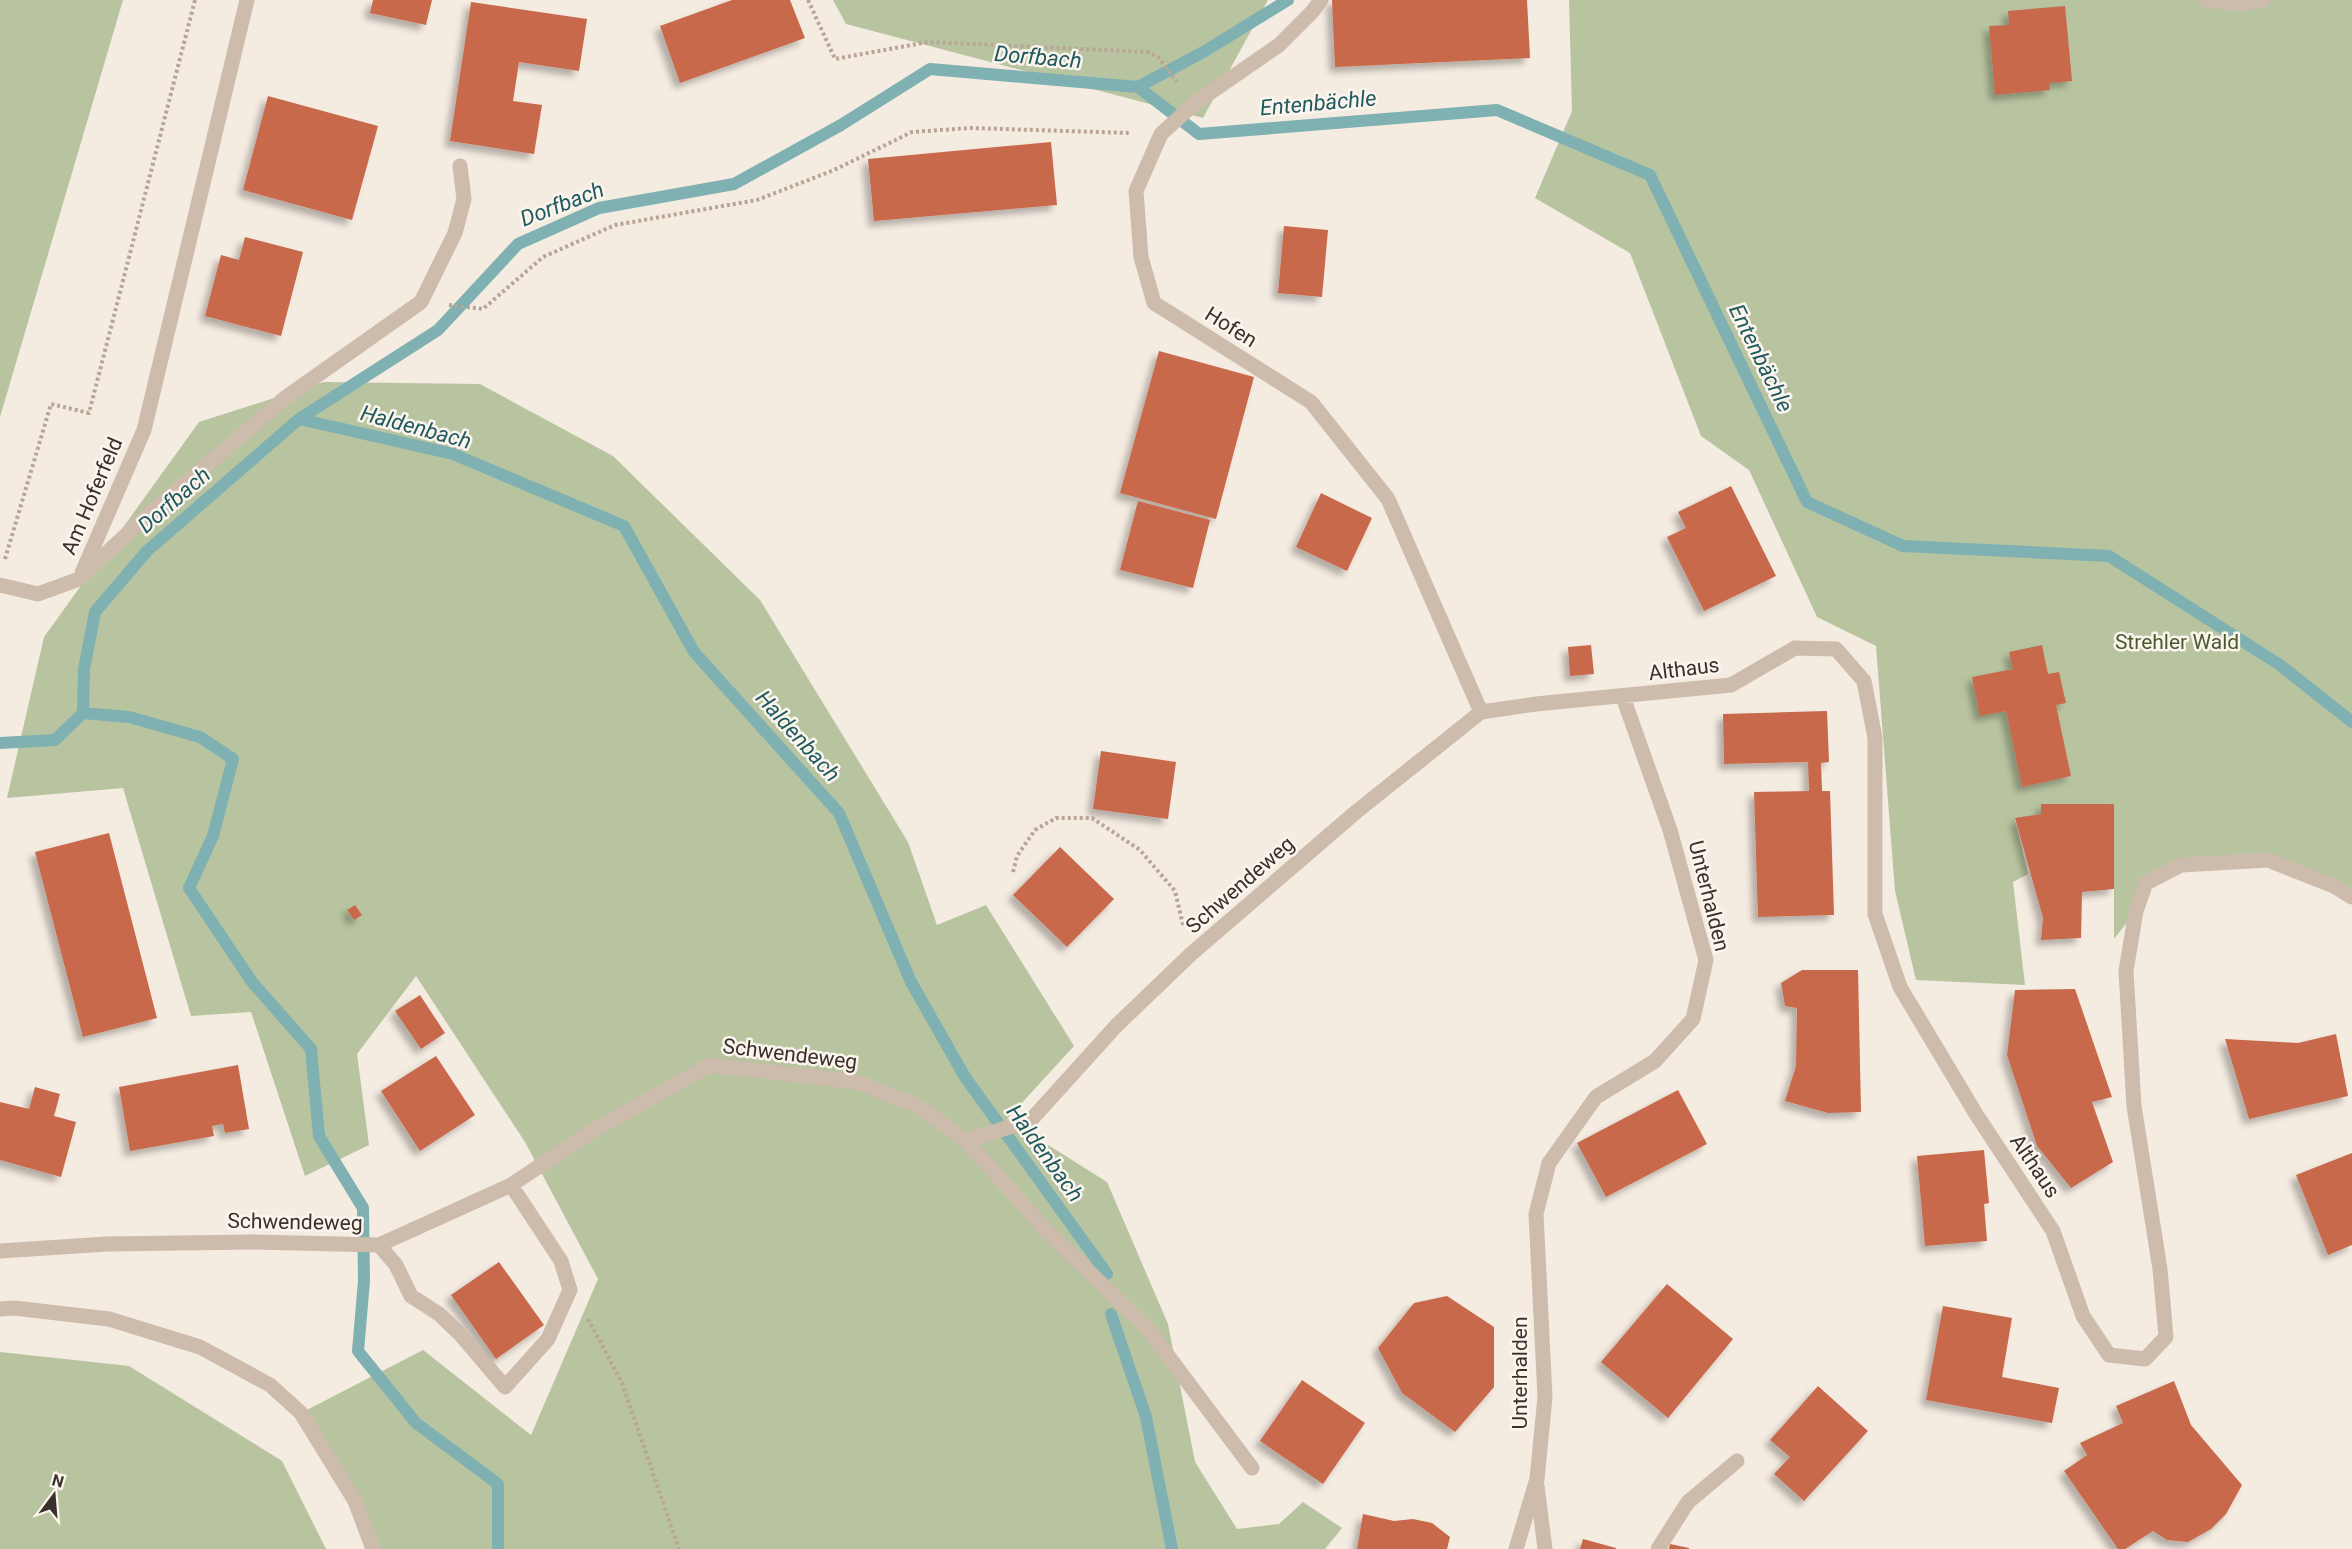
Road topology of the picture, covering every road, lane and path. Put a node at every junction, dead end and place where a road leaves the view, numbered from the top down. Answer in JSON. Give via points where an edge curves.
{"nodes":[{"id":1,"x":195,"y":0,"type":"edge"},
{"id":2,"x":247,"y":0,"type":"edge"},
{"id":3,"x":808,"y":0,"type":"edge"},
{"id":4,"x":1321,"y":0,"type":"edge"},
{"id":5,"x":2207,"y":0,"type":"edge"},
{"id":6,"x":2263,"y":0,"type":"edge"},
{"id":7,"x":1181,"y":87,"type":"dead end"},
{"id":8,"x":1161,"y":134,"type":"junction"},
{"id":9,"x":460,"y":166,"type":"dead end"},
{"id":10,"x":483,"y":309,"type":"dead end"},
{"id":11,"x":3,"y":563,"type":"dead end"},
{"id":12,"x":79,"y":579,"type":"junction"},
{"id":13,"x":0,"y":585,"type":"edge"},
{"id":14,"x":1623,"y":697,"type":"junction"},
{"id":15,"x":1481,"y":712,"type":"junction"},
{"id":16,"x":1013,"y":872,"type":"dead end"},
{"id":17,"x":2352,"y":897,"type":"edge"},
{"id":18,"x":1191,"y":954,"type":"junction"},
{"id":19,"x":966,"y":1141,"type":"junction"},
{"id":20,"x":511,"y":1185,"type":"junction"},
{"id":21,"x":379,"y":1245,"type":"junction"},
{"id":22,"x":0,"y":1251,"type":"edge"},
{"id":23,"x":570,"y":1290,"type":"junction"},
{"id":24,"x":0,"y":1309,"type":"edge"},
{"id":25,"x":1737,"y":1461,"type":"dead end"},
{"id":26,"x":1252,"y":1468,"type":"dead end"},
{"id":27,"x":1537,"y":1479,"type":"junction"},
{"id":28,"x":373,"y":1549,"type":"edge"},
{"id":29,"x":679,"y":1549,"type":"edge"},
{"id":30,"x":1516,"y":1549,"type":"edge"},
{"id":31,"x":1545,"y":1549,"type":"edge"},
{"id":32,"x":1658,"y":1549,"type":"edge"}],
"edges":[{"from":1,"to":11,"type":"path","via":[[89,412],[51,404]]},
{"from":2,"to":12,"type":"street","name":"Am Hoferfeld","via":[[144,430]]},
{"from":3,"to":7,"type":"path","via":[[835,59],[928,42],[1148,52],[1159,58]]},
{"from":4,"to":8,"type":"street","name":"Hofen","via":[[1279,45],[1195,103]]},
{"from":5,"to":6,"type":"street","via":[[2242,4]]},
{"from":8,"to":10,"type":"path","via":[[970,128],[912,132],[834,170],[757,200],[615,225],[543,257]]},
{"from":8,"to":15,"type":"street","name":"Hofen","via":[[1137,191],[1141,257],[1154,303],[1311,402],[1388,499]]},
{"from":9,"to":12,"type":"street","name":"Am Hoferfeld","via":[[464,199],[455,233],[421,302],[285,398]]},
{"from":12,"to":13,"type":"street","via":[[38,594]]},
{"from":14,"to":15,"type":"street","name":"Althaus"},
{"from":14,"to":17,"type":"street","name":"Althaus","via":[[1731,685],[1795,648],[1836,649],[1864,681],[1875,738],[1875,914],[1900,987],[1976,1114],[2053,1231],[2083,1316],[2109,1355],[2145,1359],[2166,1337],[2160,1269],[2134,1106],[2126,971],[2136,910],[2146,883],[2181,865],[2268,860]]},
{"from":14,"to":27,"type":"street","name":"Unterhalden","via":[[1670,830],[1706,960],[1693,1019],[1655,1061],[1596,1096],[1549,1162],[1536,1214],[1545,1397]]},
{"from":15,"to":18,"type":"street","name":"Schwendeweg","via":[[1356,812]]},
{"from":16,"to":18,"type":"path","via":[[1017,856],[1035,830],[1056,818],[1092,818],[1140,850],[1175,891]]},
{"from":18,"to":19,"type":"street","name":"Schwendeweg","via":[[1116,1026],[1031,1120]]},
{"from":19,"to":20,"type":"street","name":"Schwendeweg","via":[[918,1106],[857,1082],[710,1065],[594,1130]]},
{"from":19,"to":26,"type":"street","via":[[1047,1231],[1149,1329]]},
{"from":20,"to":21,"type":"street","name":"Schwendeweg"},
{"from":20,"to":23,"type":"street","via":[[561,1261]]},
{"from":21,"to":22,"type":"street","name":"Schwendeweg","via":[[107,1244]]},
{"from":21,"to":23,"type":"street","via":[[396,1265],[411,1296],[459,1332],[505,1387],[548,1339]]},
{"from":23,"to":29,"type":"path","via":[[622,1383]]},
{"from":24,"to":28,"type":"street","via":[[109,1319],[200,1347],[270,1385],[300,1413],[355,1501]]},
{"from":25,"to":32,"type":"street","via":[[1688,1502]]},
{"from":27,"to":30,"type":"street","name":"Unterhalden"},
{"from":27,"to":31,"type":"street","name":"Unterhalden"}]}
